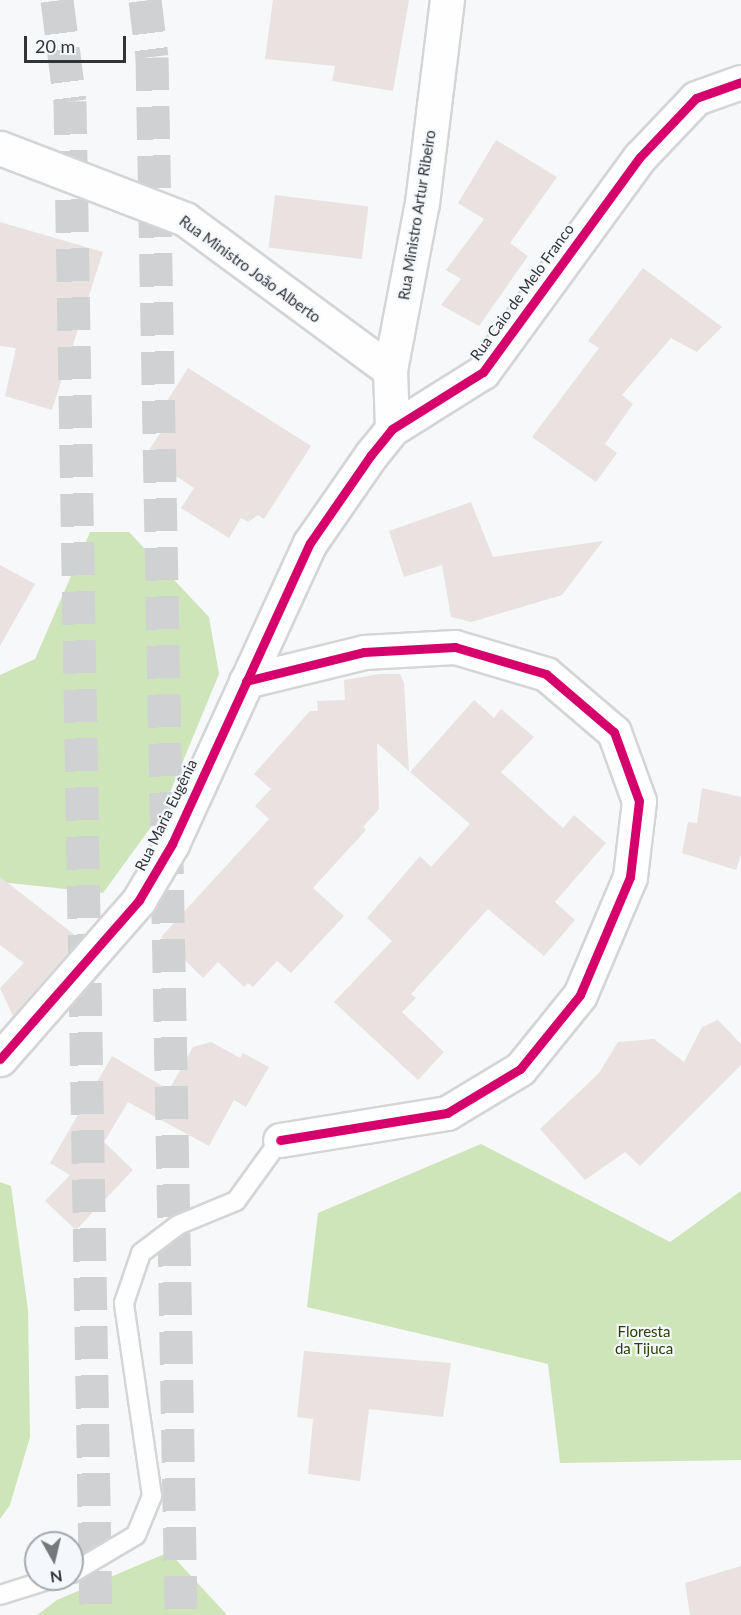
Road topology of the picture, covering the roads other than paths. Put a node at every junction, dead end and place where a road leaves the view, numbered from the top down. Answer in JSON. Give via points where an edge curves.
{"nodes":[{"id":1,"x":447,"y":0,"type":"edge"},
{"id":2,"x":741,"y":82,"type":"edge"},
{"id":3,"x":0,"y":148,"type":"edge"},
{"id":4,"x":390,"y":370,"type":"junction"},
{"id":5,"x":392,"y":429,"type":"junction"},
{"id":6,"x":246,"y":681,"type":"junction"},
{"id":7,"x":0,"y":1059,"type":"edge"},
{"id":8,"x":280,"y":1140,"type":"joint"},
{"id":9,"x":84,"y":1566,"type":"edge"},
{"id":10,"x":24,"y":1587,"type":"edge"},
{"id":11,"x":0,"y":1595,"type":"edge"}],
"edges":[{"from":1,"to":4,"type":"street","name":"Rua Ministro Artur Ribeiro","via":[[422,203]]},
{"from":2,"to":5,"type":"street","name":"Rua Caio de Melo Franco","via":[[696,98],[640,157],[483,372]]},
{"from":3,"to":4,"type":"street","name":"Rua Ministro João Alberto","via":[[185,219]]},
{"from":4,"to":5,"type":"street","name":"Rua Ministro Artur Ribeiro"},
{"from":5,"to":6,"type":"street","name":"Rua Caio de Melo Franco","via":[[310,543]]},
{"from":6,"to":7,"type":"street","name":"Rua Maria Eugênia","via":[[172,844],[139,900]]},
{"from":6,"to":8,"type":"street","via":[[364,652],[455,647],[546,674],[614,732],[639,801],[630,877],[580,995],[520,1069],[447,1113]]},
{"from":8,"to":9,"type":"lane","via":[[236,1201],[178,1226],[141,1253],[124,1303],[152,1496],[135,1535]]},
{"from":10,"to":11,"type":"lane"}]}
